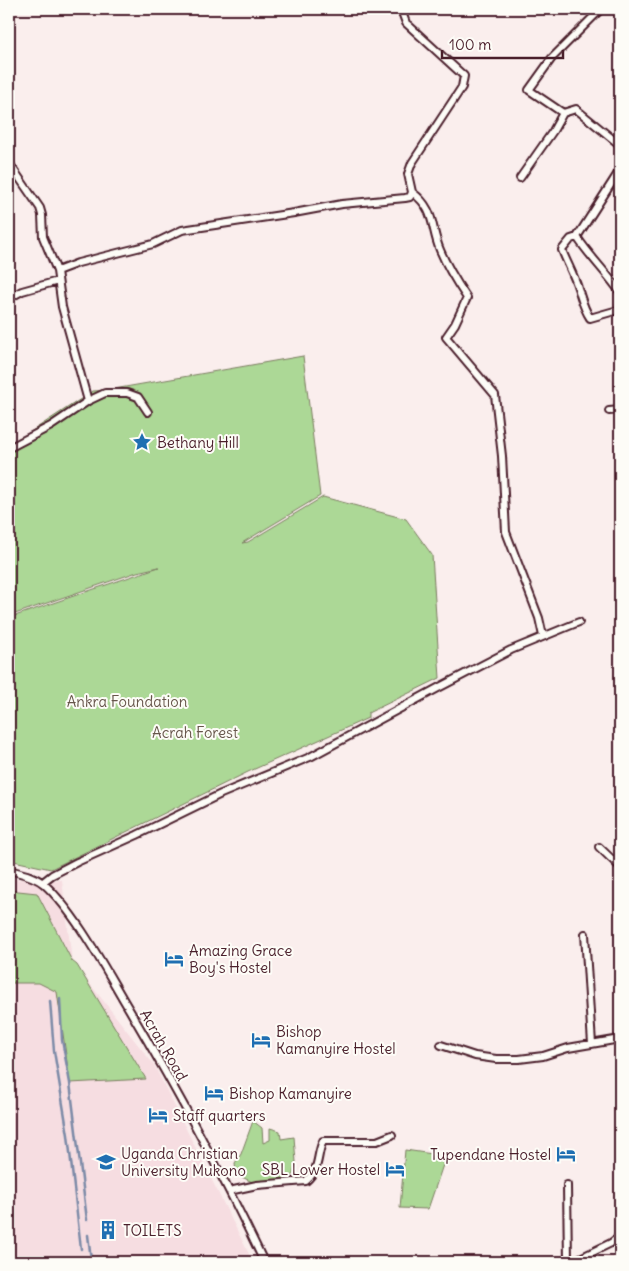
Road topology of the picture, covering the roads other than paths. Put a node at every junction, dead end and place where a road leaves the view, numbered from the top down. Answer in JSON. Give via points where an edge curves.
{"nodes":[{"id":1,"x":407,"y":9,"type":"edge"},
{"id":2,"x":601,"y":9,"type":"edge"},
{"id":3,"x":563,"y":113,"type":"junction"},
{"id":4,"x":620,"y":145,"type":"edge"},
{"id":5,"x":9,"y":163,"type":"edge"},
{"id":6,"x":620,"y":170,"type":"edge"},
{"id":7,"x":520,"y":178,"type":"dead end"},
{"id":8,"x":412,"y":192,"type":"junction"},
{"id":9,"x":577,"y":237,"type":"junction"},
{"id":10,"x":57,"y":271,"type":"junction"},
{"id":11,"x":58,"y":281,"type":"junction"},
{"id":12,"x":620,"y":292,"type":"edge"},
{"id":13,"x":9,"y":298,"type":"edge"},
{"id":14,"x":620,"y":306,"type":"edge"},
{"id":15,"x":88,"y":401,"type":"junction"},
{"id":16,"x":620,"y":410,"type":"edge"},
{"id":17,"x":609,"y":411,"type":"dead end"},
{"id":18,"x":148,"y":412,"type":"dead end"},
{"id":19,"x":9,"y":448,"type":"edge"},
{"id":20,"x":579,"y":622,"type":"dead end"},
{"id":21,"x":543,"y":636,"type":"junction"},
{"id":22,"x":599,"y":848,"type":"dead end"},
{"id":23,"x":620,"y":867,"type":"edge"},
{"id":24,"x":9,"y":870,"type":"edge"},
{"id":25,"x":43,"y":882,"type":"junction"},
{"id":26,"x":585,"y":934,"type":"dead end"},
{"id":27,"x":620,"y":1039,"type":"edge"},
{"id":28,"x":592,"y":1044,"type":"junction"},
{"id":29,"x":441,"y":1045,"type":"dead end"},
{"id":30,"x":392,"y":1135,"type":"dead end"},
{"id":31,"x":566,"y":1185,"type":"dead end"},
{"id":32,"x":230,"y":1191,"type":"junction"},
{"id":33,"x":620,"y":1236,"type":"edge"},
{"id":34,"x":264,"y":1262,"type":"edge"},
{"id":35,"x":568,"y":1262,"type":"edge"},
{"id":36,"x":572,"y":1262,"type":"edge"}],
"edges":[{"from":1,"to":8,"type":"street","via":[[403,15],[406,23],[464,76],[462,86],[412,163],[408,174]]},
{"from":2,"to":3,"type":"street","via":[[552,58],[529,90]]},
{"from":3,"to":4,"type":"street","via":[[576,109]]},
{"from":3,"to":7,"type":"street"},
{"from":5,"to":10,"type":"street","via":[[40,208],[43,237]]},
{"from":6,"to":9,"type":"street"},
{"from":8,"to":10,"type":"street","via":[[405,198],[342,204],[182,230],[153,244]]},
{"from":8,"to":21,"type":"street","via":[[423,200],[430,213],[440,250],[467,298],[446,337],[495,394],[506,532]]},
{"from":9,"to":12,"type":"street"},
{"from":9,"to":14,"type":"street","via":[[570,238],[562,250],[583,308],[590,318],[618,310]]},
{"from":10,"to":11,"type":"street"},
{"from":11,"to":13,"type":"street"},
{"from":11,"to":15,"type":"street"},
{"from":15,"to":18,"type":"street","via":[[105,393],[127,394],[138,397]]},
{"from":15,"to":19,"type":"street","via":[[51,426]]},
{"from":16,"to":17,"type":"street"},
{"from":20,"to":21,"type":"street"},
{"from":21,"to":25,"type":"street","via":[[310,757],[221,794],[77,862]]},
{"from":22,"to":23,"type":"street"},
{"from":24,"to":25,"type":"street","name":"Acrah Road"},
{"from":25,"to":32,"type":"street","name":"Acrah Road","via":[[71,916],[104,967],[181,1098]]},
{"from":26,"to":28,"type":"street"},
{"from":27,"to":28,"type":"street"},
{"from":28,"to":29,"type":"street","via":[[519,1059],[475,1056]]},
{"from":30,"to":32,"type":"street","via":[[377,1141],[323,1141],[317,1167],[306,1181]]},
{"from":31,"to":35,"type":"street"},
{"from":32,"to":34,"type":"street","name":"Acrah Road"},
{"from":33,"to":36,"type":"street"}]}
